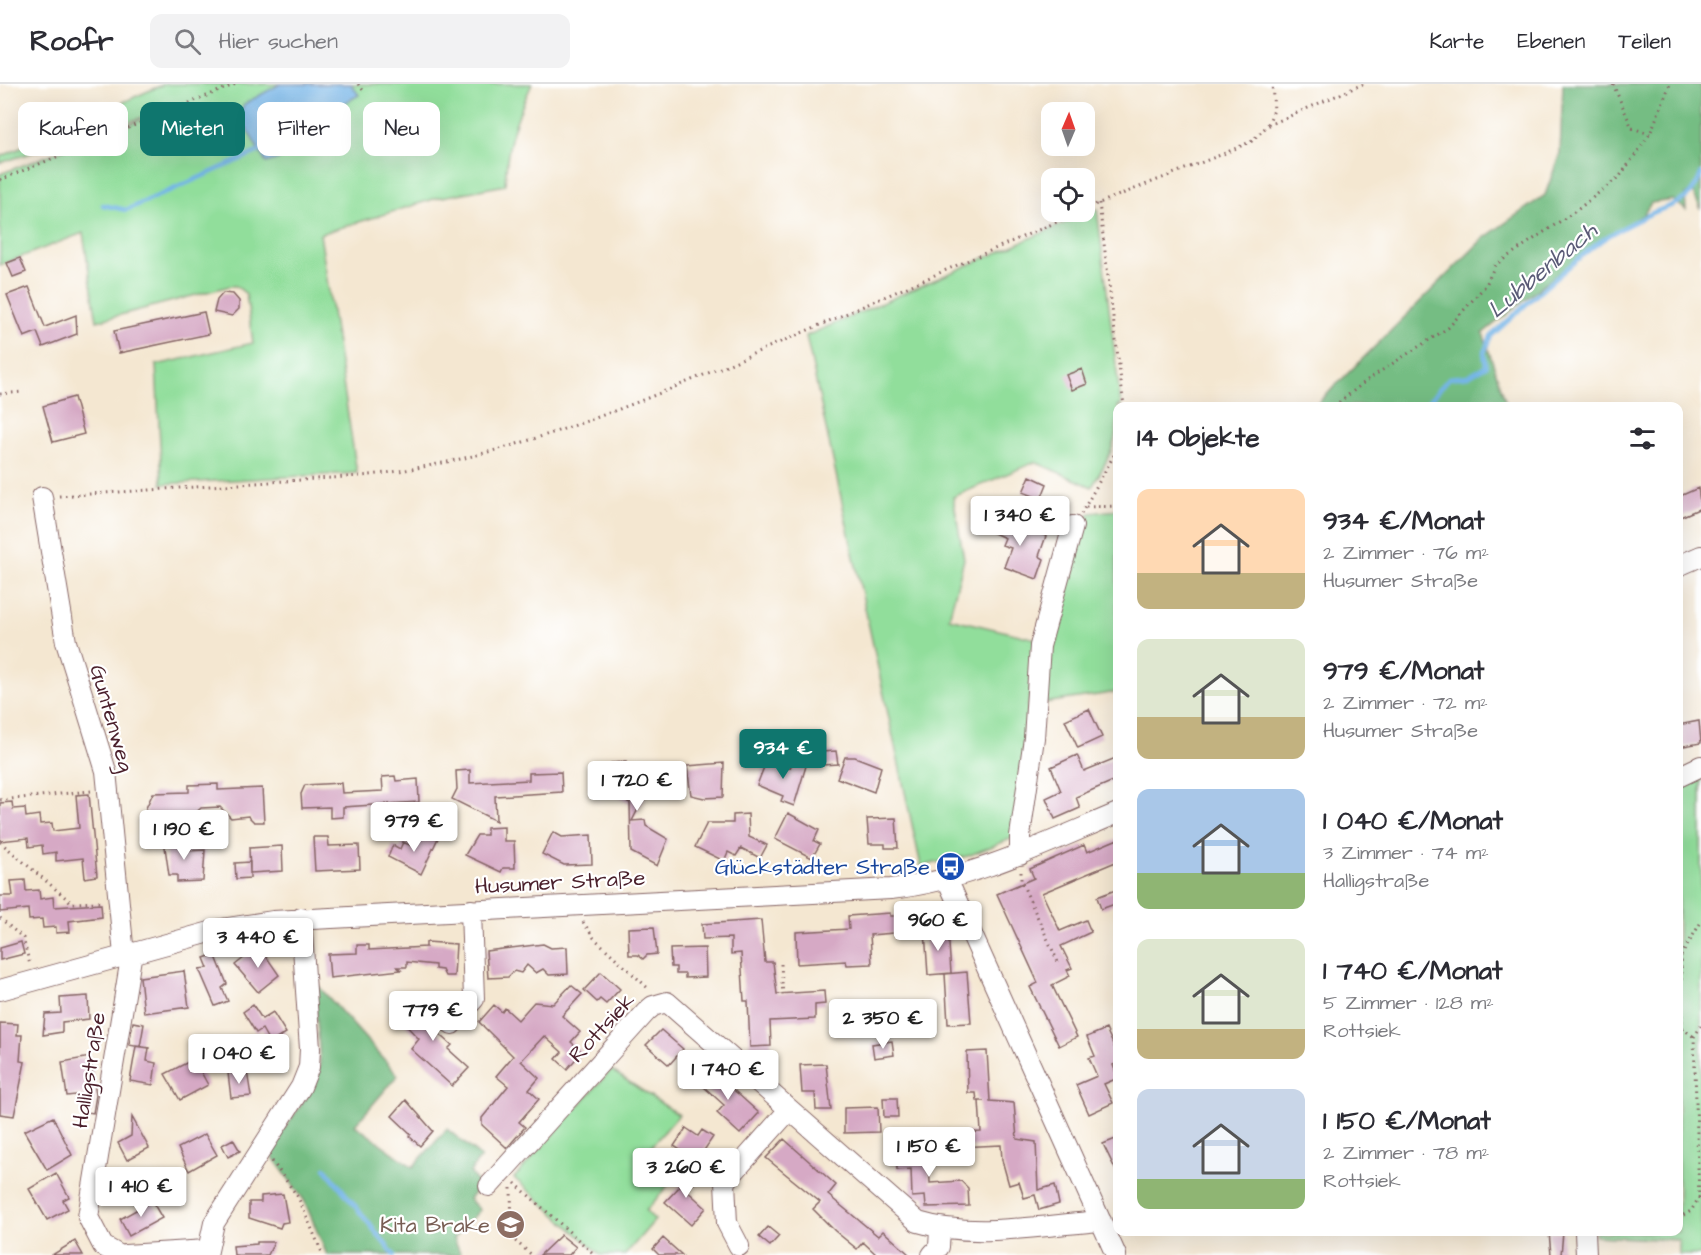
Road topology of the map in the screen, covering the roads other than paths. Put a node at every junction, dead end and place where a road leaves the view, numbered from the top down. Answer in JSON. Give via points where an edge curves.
{"nodes":[{"id":1,"x":42,"y":497,"type":"road end"},
{"id":2,"x":1073,"y":526,"type":"road end"},
{"id":3,"x":1701,"y":556,"type":"edge"},
{"id":4,"x":1683,"y":564,"type":"edge"},
{"id":5,"x":1701,"y":766,"type":"edge"},
{"id":6,"x":1683,"y":775,"type":"edge"},
{"id":7,"x":1113,"y":815,"type":"edge"},
{"id":8,"x":1020,"y":855,"type":"junction"},
{"id":9,"x":947,"y":879,"type":"junction"},
{"id":10,"x":471,"y":910,"type":"junction"},
{"id":11,"x":301,"y":918,"type":"junction"},
{"id":12,"x":128,"y":953,"type":"junction"},
{"id":13,"x":0,"y":990,"type":"edge"},
{"id":14,"x":452,"y":1024,"type":"dead end"},
{"id":15,"x":789,"y":1110,"type":"junction"},
{"id":16,"x":489,"y":1186,"type":"dead end"},
{"id":17,"x":1101,"y":1221,"type":"junction"},
{"id":18,"x":940,"y":1229,"type":"junction"},
{"id":19,"x":1585,"y":1236,"type":"edge"},
{"id":20,"x":739,"y":1246,"type":"dead end"},
{"id":21,"x":207,"y":1253,"type":"edge"},
{"id":22,"x":119,"y":1255,"type":"edge"},
{"id":23,"x":125,"y":1255,"type":"edge"},
{"id":24,"x":932,"y":1255,"type":"edge"},
{"id":25,"x":1116,"y":1255,"type":"edge"},
{"id":26,"x":1586,"y":1255,"type":"edge"}],
"edges":[{"from":1,"to":12,"type":"street","name":"Guntenweg","via":[[66,642],[104,762]]},
{"from":2,"to":8,"type":"street","via":[[1040,646]]},
{"from":3,"to":4,"type":"street"},
{"from":5,"to":6,"type":"street"},
{"from":7,"to":8,"type":"street","name":"Husumer Straße"},
{"from":8,"to":9,"type":"street","name":"Husumer Straße"},
{"from":9,"to":10,"type":"street","name":"Husumer Straße","via":[[891,889]]},
{"from":9,"to":17,"type":"street"},
{"from":10,"to":11,"type":"street","name":"Husumer Straße"},
{"from":10,"to":14,"type":"street","via":[[474,999]]},
{"from":11,"to":12,"type":"street","name":"Husumer Straße","via":[[243,925]]},
{"from":11,"to":21,"type":"street","via":[[309,1068],[301,1087],[214,1223]]},
{"from":12,"to":13,"type":"street","name":"Husumer Straße"},
{"from":12,"to":22,"type":"street","name":"Halligstraße","via":[[88,1217],[103,1246]]},
{"from":15,"to":16,"type":"street","name":"Rottsiek","via":[[674,1006],[660,1003],[647,1011]]},
{"from":15,"to":18,"type":"street","name":"Rottsiek","via":[[918,1222]]},
{"from":15,"to":20,"type":"street","via":[[725,1182],[727,1223]]},
{"from":17,"to":18,"type":"street","name":"Rottsiek","via":[[967,1231]]},
{"from":17,"to":25,"type":"street"},
{"from":18,"to":24,"type":"street","via":[[939,1246]]},
{"from":19,"to":26,"type":"street"},
{"from":21,"to":23,"type":"street"}]}
